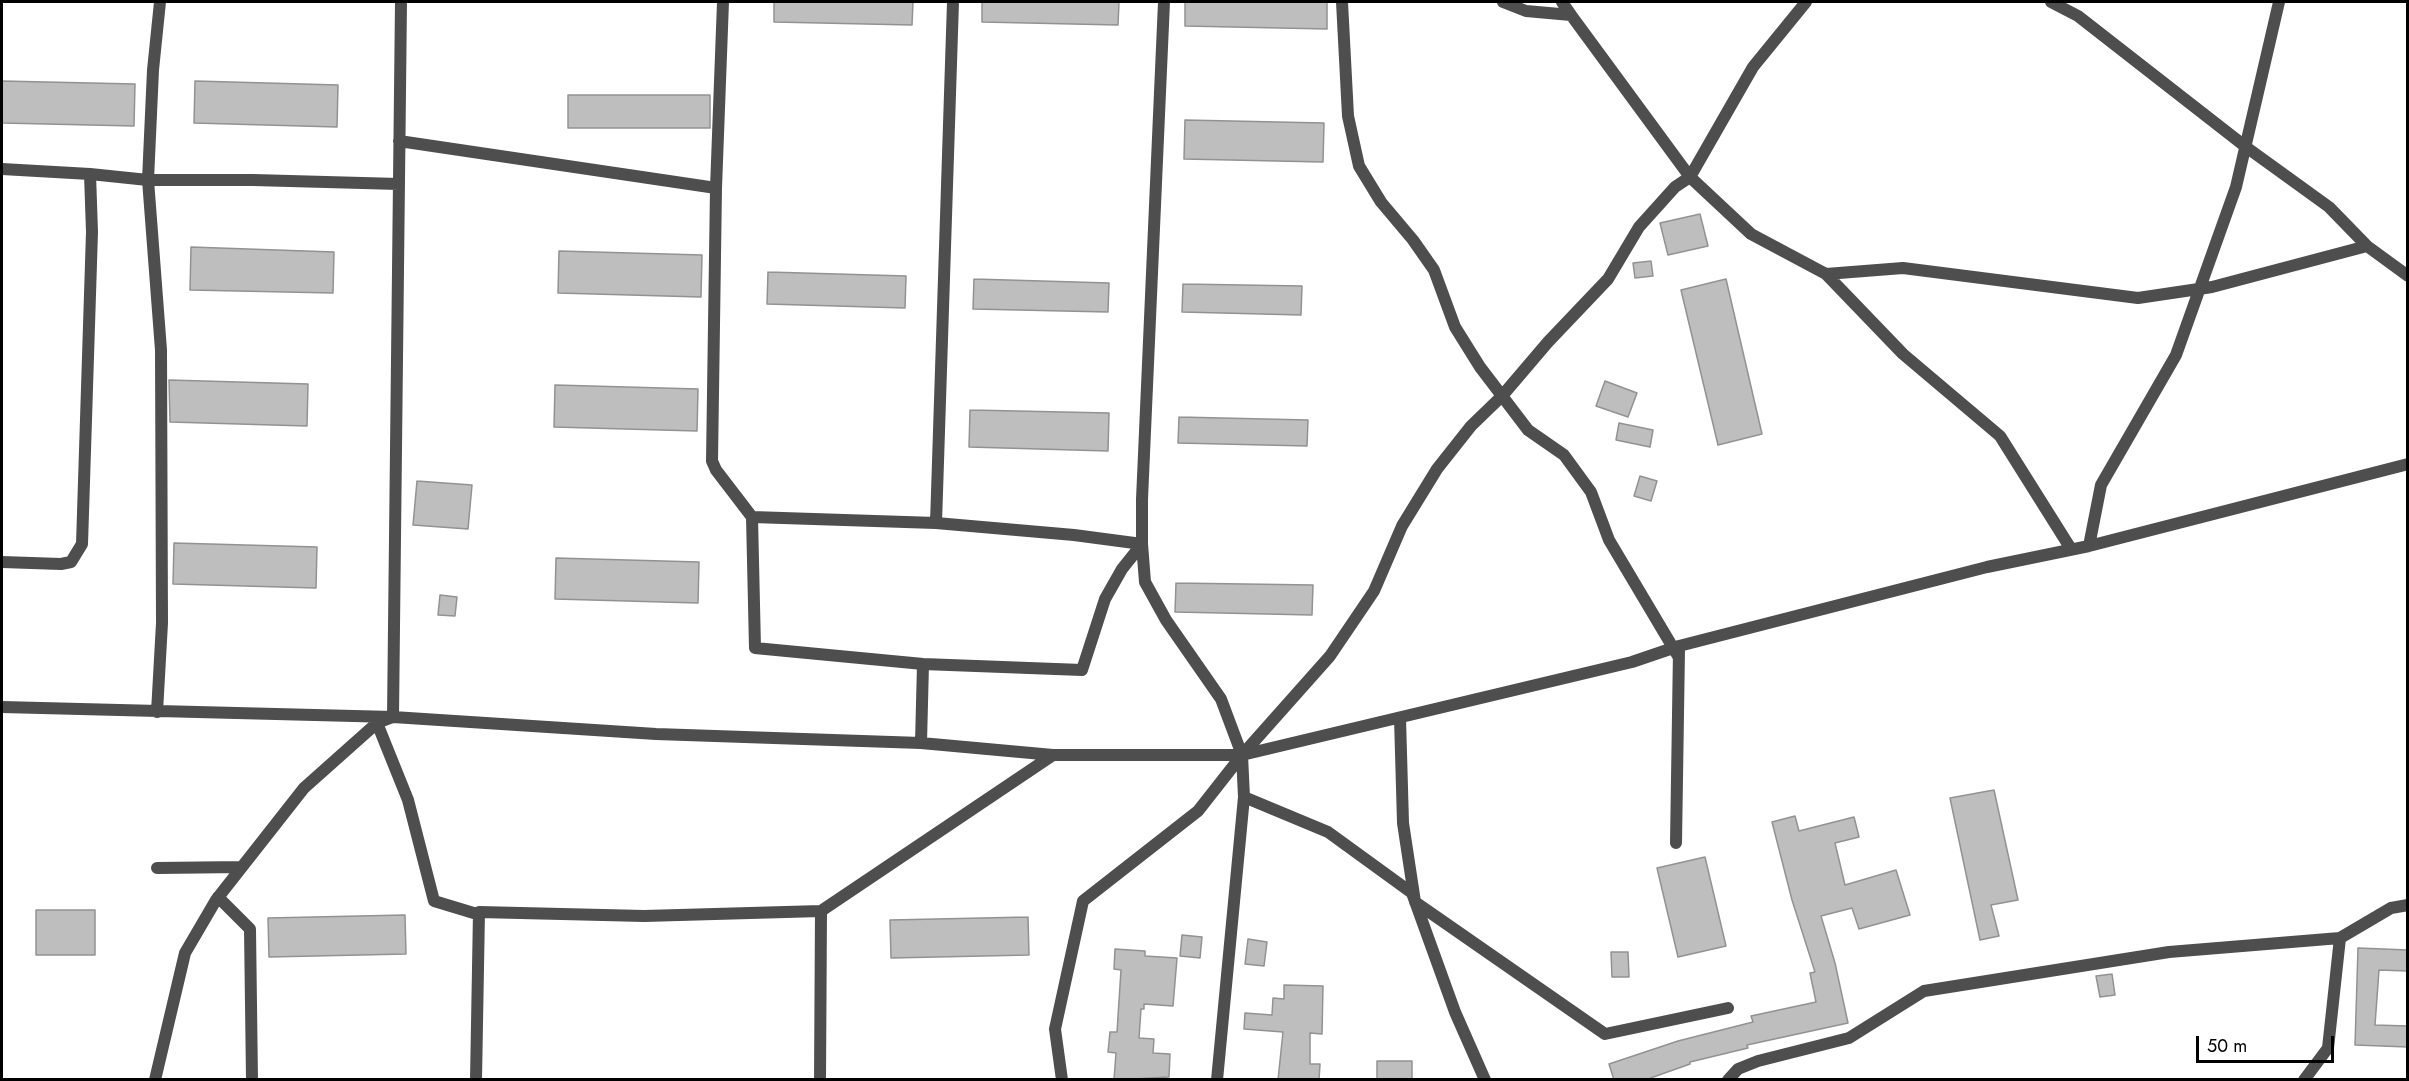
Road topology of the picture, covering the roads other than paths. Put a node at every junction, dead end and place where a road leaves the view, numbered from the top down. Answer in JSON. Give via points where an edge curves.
{"nodes":[{"id":1,"x":160,"y":2,"type":"edge"},
{"id":2,"x":401,"y":2,"type":"edge"},
{"id":3,"x":723,"y":2,"type":"edge"},
{"id":4,"x":953,"y":2,"type":"edge"},
{"id":5,"x":1164,"y":2,"type":"edge"},
{"id":6,"x":1342,"y":2,"type":"edge"},
{"id":7,"x":1503,"y":2,"type":"edge"},
{"id":8,"x":1562,"y":2,"type":"edge"},
{"id":9,"x":1806,"y":2,"type":"edge"},
{"id":10,"x":2051,"y":2,"type":"edge"},
{"id":11,"x":2279,"y":2,"type":"edge"},
{"id":12,"x":1571,"y":15,"type":"junction"},
{"id":13,"x":399,"y":141,"type":"junction"},
{"id":14,"x":2246,"y":147,"type":"junction"},
{"id":15,"x":2,"y":169,"type":"edge"},
{"id":16,"x":90,"y":174,"type":"junction"},
{"id":17,"x":1690,"y":177,"type":"junction"},
{"id":18,"x":148,"y":180,"type":"junction"},
{"id":19,"x":399,"y":184,"type":"junction"},
{"id":20,"x":717,"y":188,"type":"junction"},
{"id":21,"x":2367,"y":246,"type":"junction"},
{"id":22,"x":1826,"y":274,"type":"junction"},
{"id":23,"x":2408,"y":276,"type":"edge"},
{"id":24,"x":2199,"y":289,"type":"junction"},
{"id":25,"x":1502,"y":396,"type":"junction"},
{"id":26,"x":2408,"y":464,"type":"edge"},
{"id":27,"x":752,"y":517,"type":"junction"},
{"id":28,"x":936,"y":523,"type":"junction"},
{"id":29,"x":1142,"y":544,"type":"junction"},
{"id":30,"x":2089,"y":546,"type":"junction"},
{"id":31,"x":2071,"y":549,"type":"junction"},
{"id":32,"x":2,"y":562,"type":"edge"},
{"id":33,"x":1676,"y":650,"type":"junction"},
{"id":34,"x":923,"y":664,"type":"junction"},
{"id":35,"x":2,"y":707,"type":"edge"},
{"id":36,"x":157,"y":712,"type":"junction"},
{"id":37,"x":393,"y":717,"type":"junction"},
{"id":38,"x":1400,"y":718,"type":"junction"},
{"id":39,"x":377,"y":723,"type":"junction"},
{"id":40,"x":921,"y":743,"type":"junction"},
{"id":41,"x":1053,"y":755,"type":"junction"},
{"id":42,"x":1242,"y":755,"type":"junction"},
{"id":43,"x":1244,"y":797,"type":"junction"},
{"id":44,"x":1676,"y":843,"type":"dead end"},
{"id":45,"x":242,"y":867,"type":"junction"},
{"id":46,"x":157,"y":868,"type":"dead end"},
{"id":47,"x":218,"y":897,"type":"junction"},
{"id":48,"x":1415,"y":902,"type":"junction"},
{"id":49,"x":2408,"y":905,"type":"edge"},
{"id":50,"x":821,"y":911,"type":"junction"},
{"id":51,"x":477,"y":914,"type":"junction"},
{"id":52,"x":2340,"y":938,"type":"junction"},
{"id":53,"x":1728,"y":1008,"type":"dead end"},
{"id":54,"x":155,"y":1080,"type":"edge"},
{"id":55,"x":252,"y":1080,"type":"edge"},
{"id":56,"x":476,"y":1080,"type":"edge"},
{"id":57,"x":820,"y":1080,"type":"edge"},
{"id":58,"x":1062,"y":1080,"type":"edge"},
{"id":59,"x":1217,"y":1080,"type":"edge"},
{"id":60,"x":1485,"y":1080,"type":"edge"},
{"id":61,"x":1728,"y":1080,"type":"edge"},
{"id":62,"x":2304,"y":1080,"type":"edge"}],
"edges":[{"from":1,"to":18,"type":"street"},
{"from":2,"to":13,"type":"street"},
{"from":3,"to":20,"type":"street"},
{"from":4,"to":28,"type":"street"},
{"from":5,"to":29,"type":"street"},
{"from":6,"to":25,"type":"street","via":[[1348,116],[1359,165],[1381,202],[1434,270],[1455,327]]},
{"from":7,"to":12,"type":"street","via":[[1526,11]]},
{"from":8,"to":12,"type":"street"},
{"from":9,"to":17,"type":"street","via":[[1753,67]]},
{"from":10,"to":14,"type":"street","via":[[2078,16]]},
{"from":11,"to":14,"type":"street"},
{"from":12,"to":17,"type":"street"},
{"from":13,"to":19,"type":"street"},
{"from":13,"to":20,"type":"street"},
{"from":14,"to":21,"type":"street","via":[[2330,207]]},
{"from":14,"to":24,"type":"street","via":[[2236,188]]},
{"from":15,"to":16,"type":"street"},
{"from":16,"to":18,"type":"street"},
{"from":16,"to":32,"type":"street","via":[[92,232],[81,544],[71,562]]},
{"from":17,"to":22,"type":"street","via":[[1751,234]]},
{"from":17,"to":25,"type":"street","via":[[1639,227],[1608,279]]},
{"from":18,"to":19,"type":"street"},
{"from":18,"to":36,"type":"street","via":[[161,350],[162,624]]},
{"from":19,"to":37,"type":"street"},
{"from":20,"to":27,"type":"street","via":[[712,461]]},
{"from":21,"to":23,"type":"street"},
{"from":21,"to":24,"type":"street"},
{"from":22,"to":24,"type":"street","via":[[1903,268],[2138,298]]},
{"from":22,"to":31,"type":"street","via":[[1903,354],[2000,436]]},
{"from":24,"to":30,"type":"street","via":[[2176,355],[2101,485]]},
{"from":25,"to":33,"type":"street","via":[[1528,430],[1564,455],[1591,492],[1609,540]]},
{"from":25,"to":42,"type":"street","via":[[1471,426],[1437,469],[1402,526],[1374,591],[1330,656]]},
{"from":26,"to":30,"type":"street"},
{"from":27,"to":28,"type":"street"},
{"from":27,"to":34,"type":"street","via":[[755,648]]},
{"from":28,"to":29,"type":"street","via":[[1074,534]]},
{"from":29,"to":34,"type":"street","via":[[1105,598],[1082,670]]},
{"from":29,"to":42,"type":"street","via":[[1145,582],[1166,620],[1221,699]]},
{"from":30,"to":31,"type":"street"},
{"from":31,"to":33,"type":"street"},
{"from":33,"to":38,"type":"street"},
{"from":33,"to":44,"type":"street"},
{"from":34,"to":40,"type":"street"},
{"from":35,"to":36,"type":"street"},
{"from":36,"to":37,"type":"street"},
{"from":37,"to":39,"type":"street"},
{"from":37,"to":40,"type":"street","via":[[656,734]]},
{"from":38,"to":42,"type":"street"},
{"from":38,"to":48,"type":"street","via":[[1403,823]]},
{"from":39,"to":45,"type":"street","via":[[304,788]]},
{"from":39,"to":51,"type":"street","via":[[408,800],[434,901]]},
{"from":40,"to":41,"type":"street"},
{"from":41,"to":42,"type":"street"},
{"from":41,"to":50,"type":"street"},
{"from":42,"to":43,"type":"street"},
{"from":42,"to":58,"type":"street","via":[[1198,812],[1083,901],[1055,1029]]},
{"from":43,"to":48,"type":"street","via":[[1328,832],[1412,893]]},
{"from":43,"to":59,"type":"street"},
{"from":45,"to":46,"type":"street"},
{"from":45,"to":47,"type":"street"},
{"from":47,"to":54,"type":"street","via":[[185,954]]},
{"from":47,"to":55,"type":"street","via":[[250,929]]},
{"from":48,"to":53,"type":"street","via":[[1605,1034]]},
{"from":48,"to":60,"type":"street","via":[[1455,1012]]},
{"from":49,"to":52,"type":"street","via":[[2391,908]]},
{"from":50,"to":51,"type":"street","via":[[644,916]]},
{"from":50,"to":57,"type":"street"},
{"from":51,"to":56,"type":"street"},
{"from":52,"to":61,"type":"street","via":[[2169,952],[1924,991],[1849,1038],[1758,1061],[1738,1069]]},
{"from":52,"to":62,"type":"street","via":[[2328,1048]]}]}
